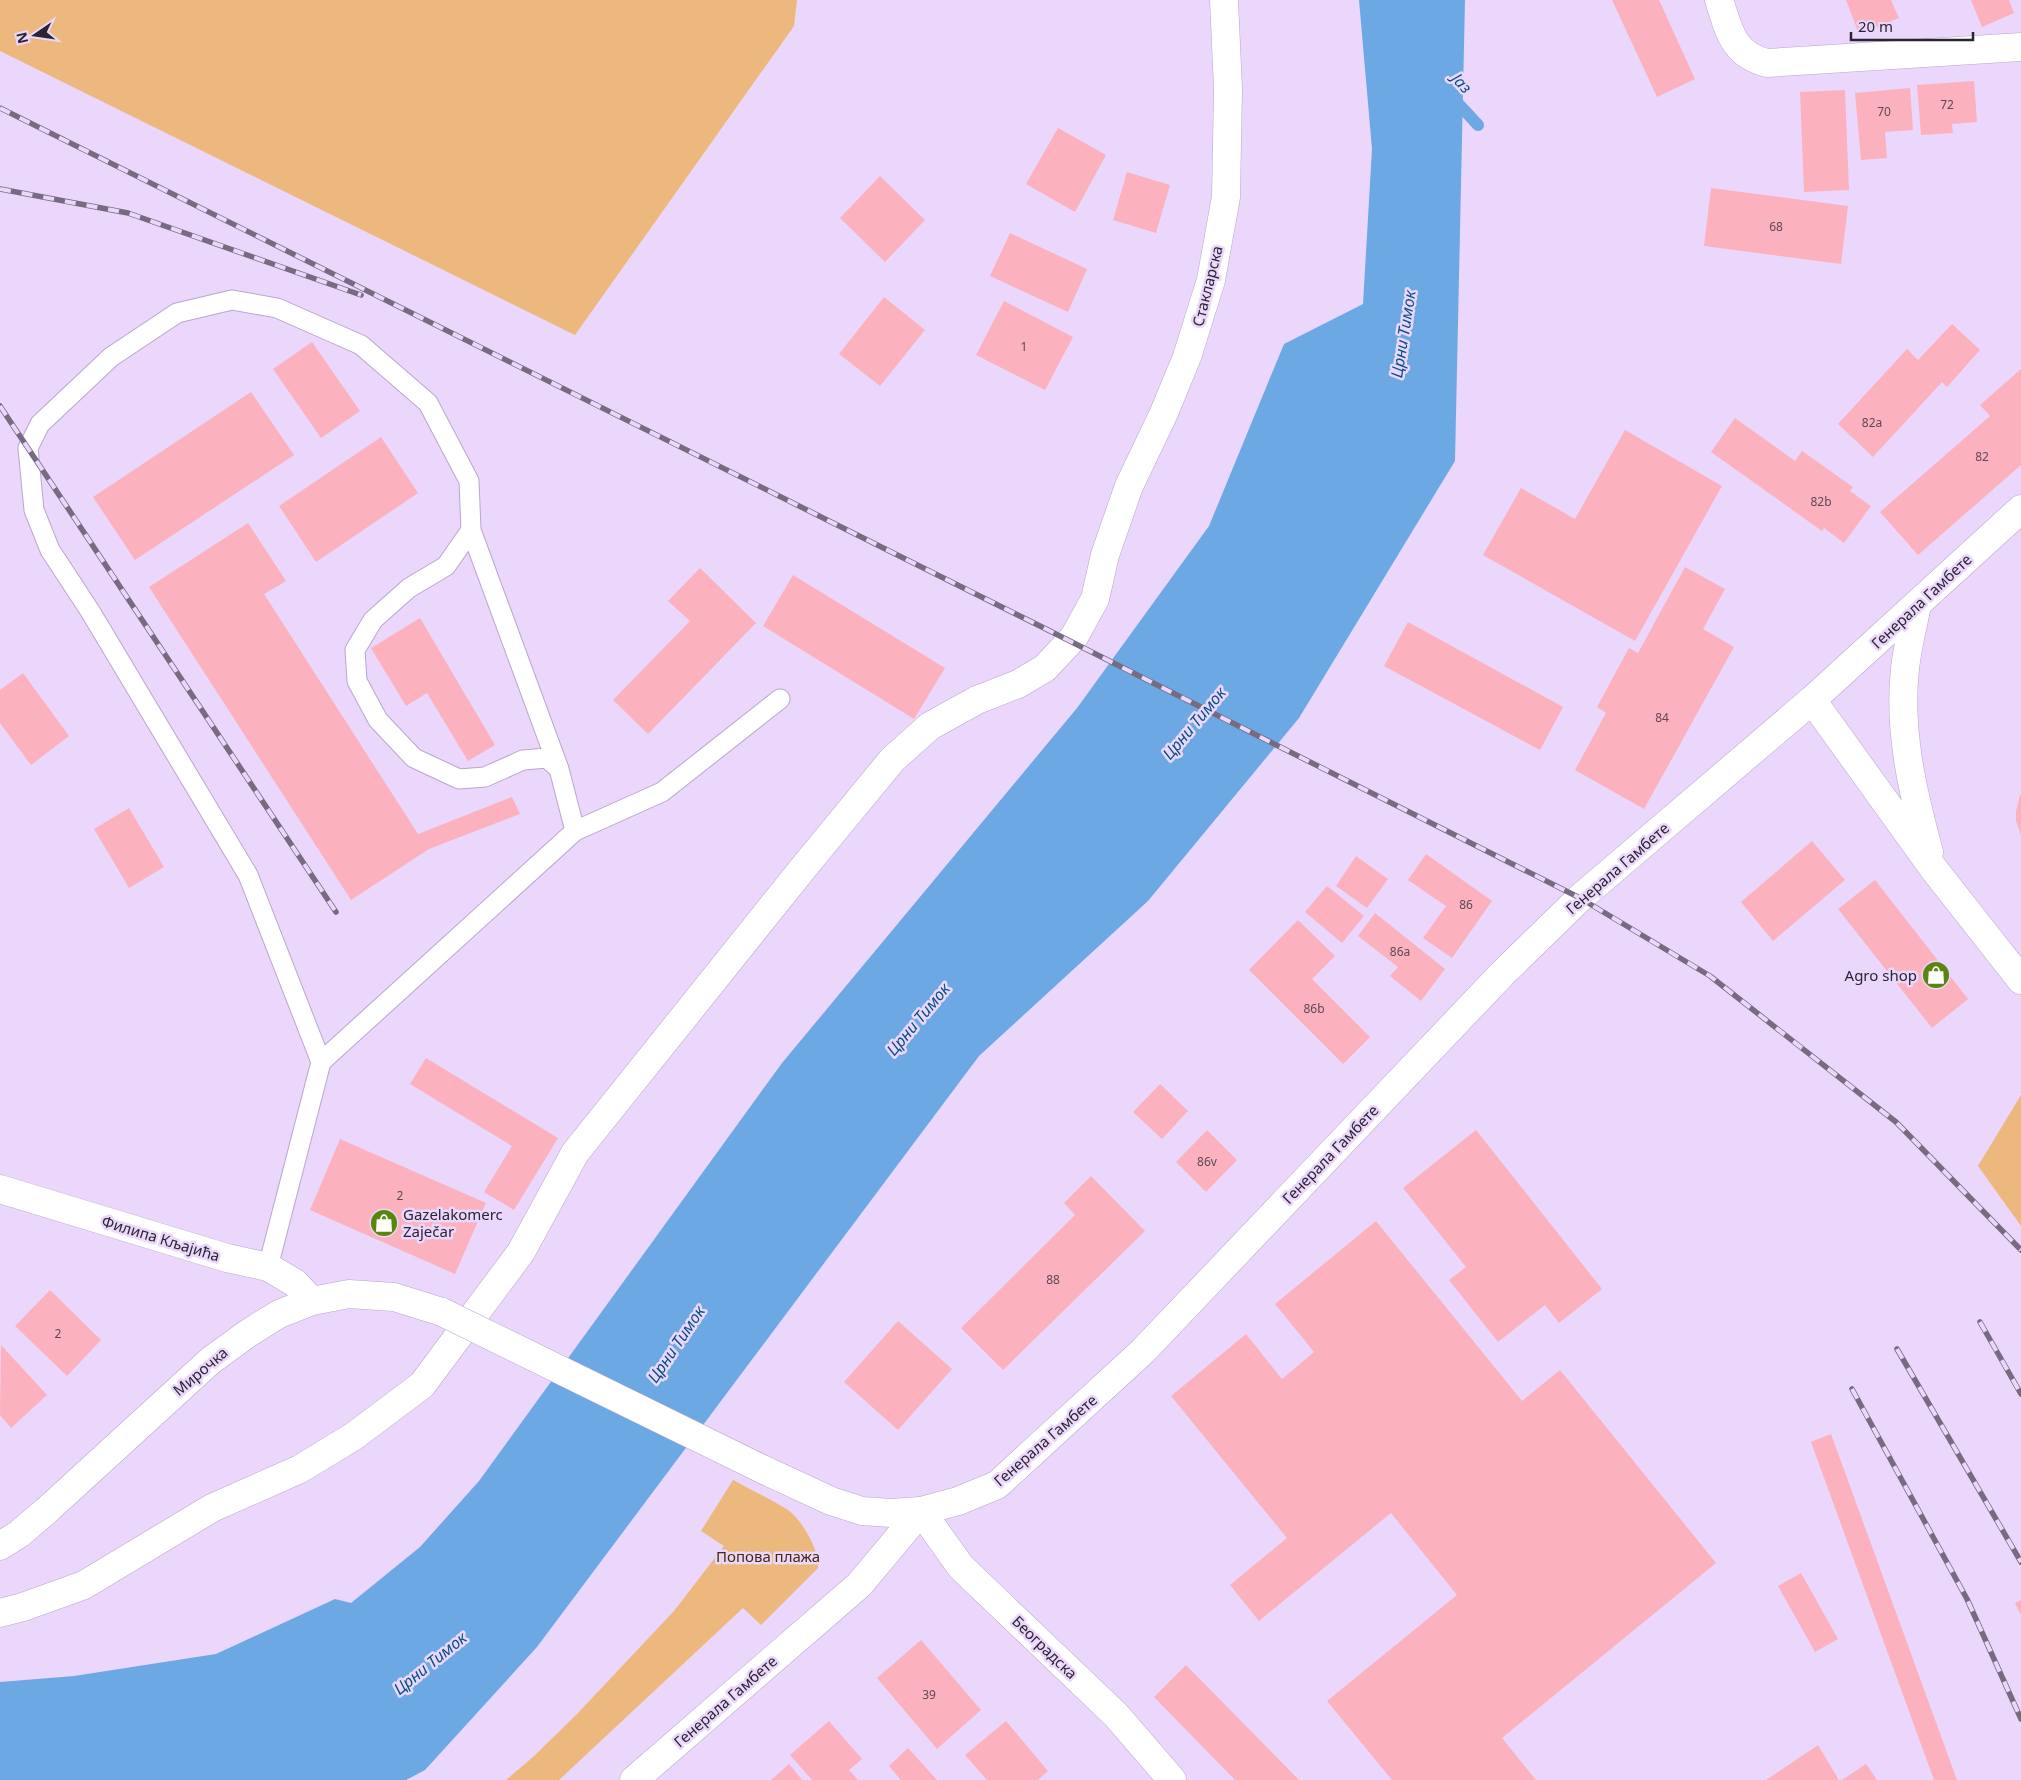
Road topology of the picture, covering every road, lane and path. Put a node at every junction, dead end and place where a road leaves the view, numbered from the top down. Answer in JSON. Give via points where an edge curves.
{"nodes":[{"id":1,"x":1224,"y":0,"type":"edge"},
{"id":2,"x":1719,"y":0,"type":"edge"},
{"id":3,"x":2021,"y":47,"type":"edge"},
{"id":4,"x":2021,"y":509,"type":"edge"},
{"id":5,"x":471,"y":530,"type":"junction"},
{"id":6,"x":1917,"y":605,"type":"junction"},
{"id":7,"x":780,"y":700,"type":"dead end"},
{"id":8,"x":1812,"y":700,"type":"junction"},
{"id":9,"x":560,"y":769,"type":"junction"},
{"id":10,"x":575,"y":831,"type":"junction"},
{"id":11,"x":1933,"y":868,"type":"junction"},
{"id":12,"x":2021,"y":980,"type":"edge"},
{"id":13,"x":321,"y":1062,"type":"junction"},
{"id":14,"x":0,"y":1189,"type":"edge"},
{"id":15,"x":268,"y":1266,"type":"junction"},
{"id":16,"x":312,"y":1301,"type":"junction"},
{"id":17,"x":921,"y":1511,"type":"junction"},
{"id":18,"x":0,"y":1546,"type":"edge"},
{"id":19,"x":0,"y":1613,"type":"edge"},
{"id":20,"x":634,"y":1780,"type":"edge"},
{"id":21,"x":1172,"y":1780,"type":"edge"}],
"edges":[{"from":1,"to":19,"type":"street","name":"Стакларска","via":[[1228,89],[1226,197],[1211,280],[1187,357],[1129,486],[1105,555],[1096,599],[1074,637],[1045,668],[930,726],[892,760],[575,1153],[521,1252],[422,1385],[354,1436],[300,1469],[212,1508],[84,1585]]},
{"from":2,"to":3,"type":"street","via":[[1733,41],[1748,56],[1767,63]]},
{"from":4,"to":6,"type":"street","name":"Генерала Гамбете"},
{"from":5,"to":9,"type":"lane"},
{"from":5,"to":9,"type":"lane","via":[[446,566],[409,588],[373,620],[354,650],[357,681],[378,720],[414,758],[459,779],[485,777],[523,760],[547,758]]},
{"from":5,"to":13,"type":"lane","via":[[469,481],[428,404],[361,345],[277,308],[232,300],[177,313],[110,356],[40,424],[28,448],[34,510],[50,550],[248,875]]},
{"from":6,"to":8,"type":"street","name":"Генерала Гамбете"},
{"from":6,"to":11,"type":"street","via":[[1905,669],[1903,720],[1910,772]]},
{"from":7,"to":10,"type":"lane","via":[[662,792]]},
{"from":8,"to":11,"type":"street"},
{"from":8,"to":17,"type":"street","name":"Генерала Гамбете","via":[[1580,898],[1503,973],[1150,1344],[1098,1394],[997,1485],[958,1501]]},
{"from":9,"to":10,"type":"lane"},
{"from":10,"to":13,"type":"lane"},
{"from":11,"to":12,"type":"street"},
{"from":13,"to":15,"type":"lane"},
{"from":14,"to":15,"type":"street","name":"Филипа Кљајића","via":[[227,1258]]},
{"from":15,"to":16,"type":"street","name":"Филипа Кљајића","via":[[295,1283]]},
{"from":16,"to":17,"type":"street","name":"Мирочка","bridge":true,"via":[[348,1294],[394,1296],[442,1312],[832,1500],[862,1510],[891,1513]]},
{"from":16,"to":18,"type":"street","name":"Мирочка","via":[[279,1314],[210,1361],[46,1511]]},
{"from":17,"to":20,"type":"street","name":"Генерала Гамбете","via":[[859,1585]]},
{"from":17,"to":21,"type":"street","name":"Београдска","via":[[961,1567],[1116,1715]]}]}
